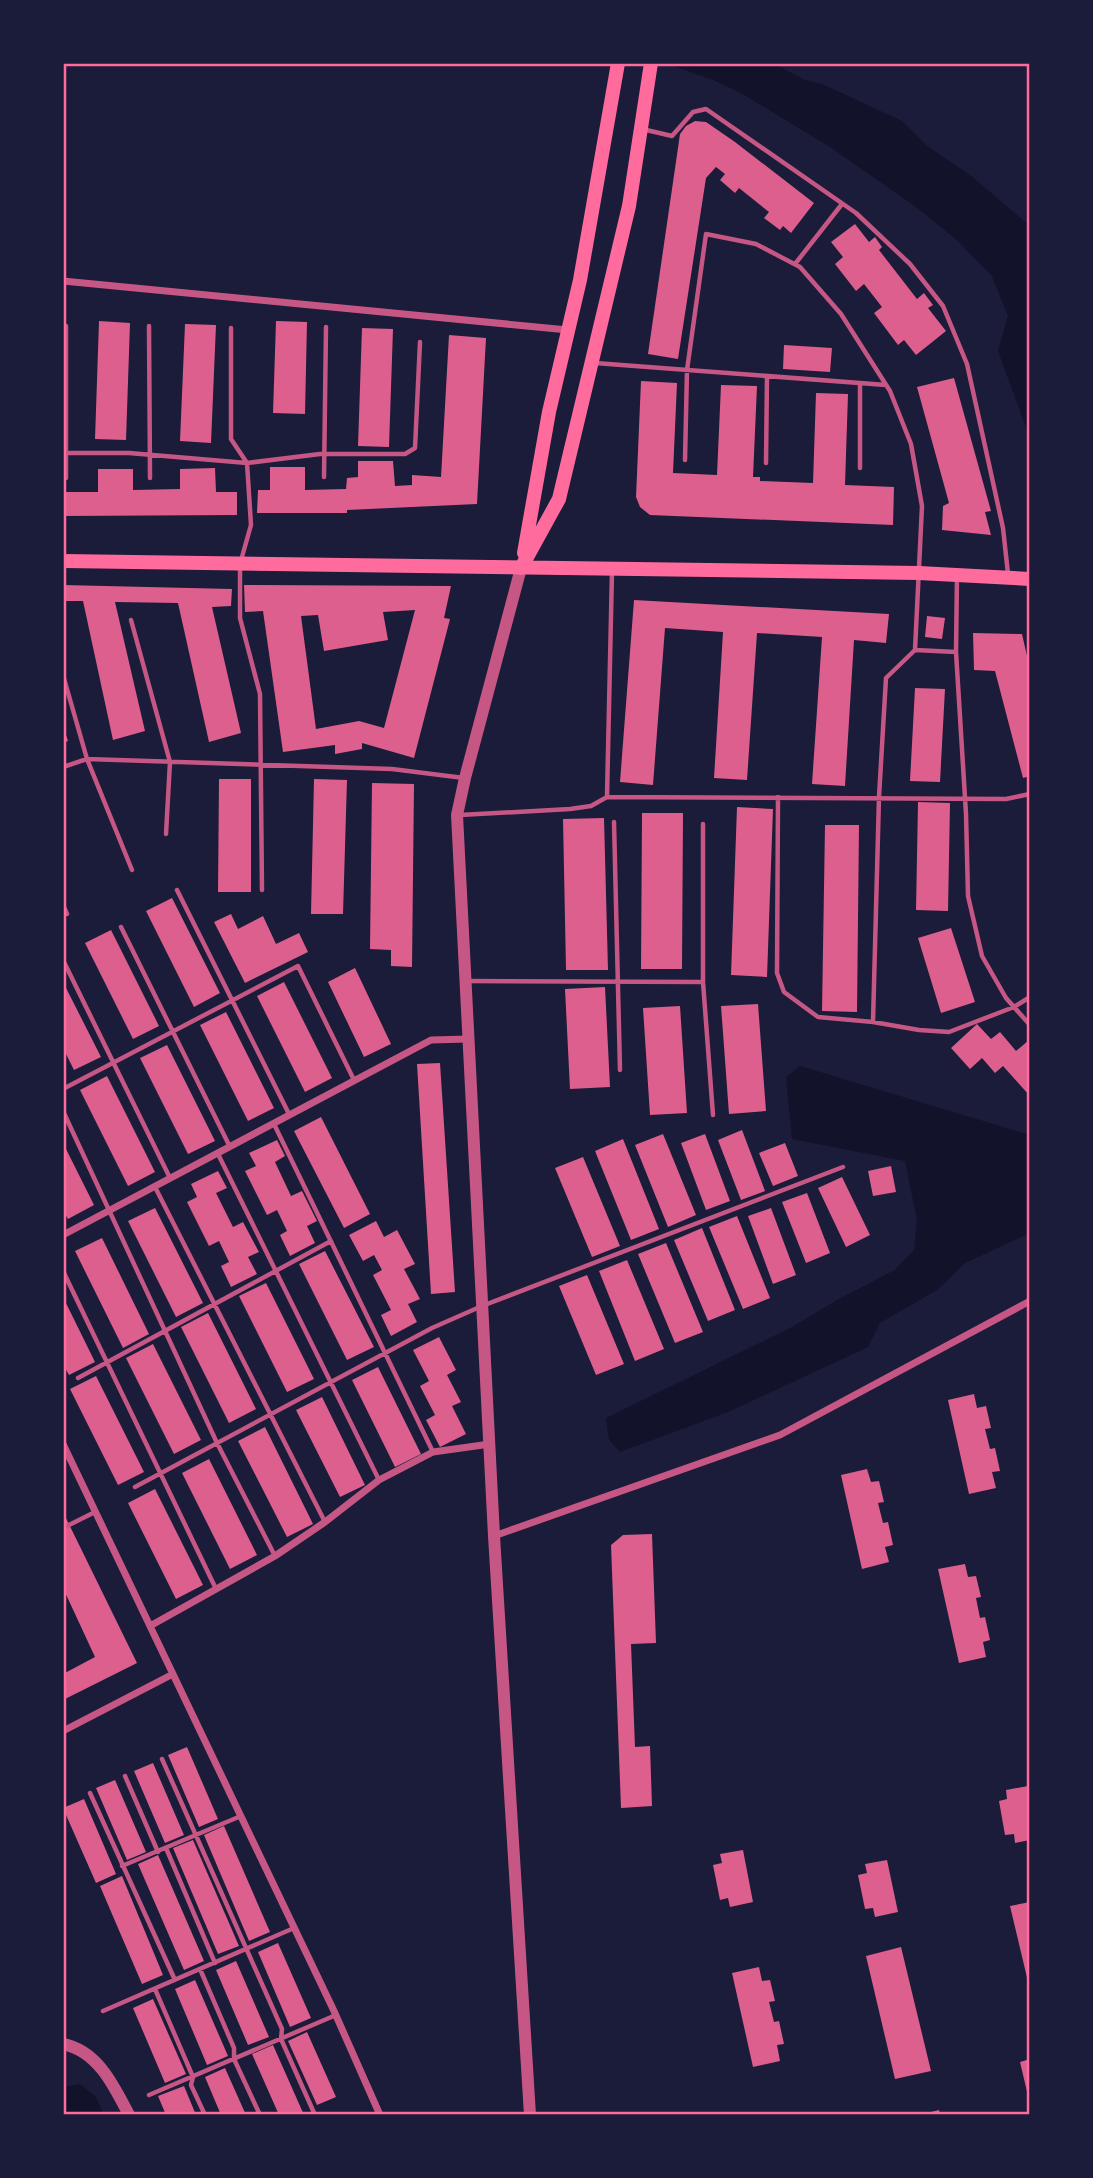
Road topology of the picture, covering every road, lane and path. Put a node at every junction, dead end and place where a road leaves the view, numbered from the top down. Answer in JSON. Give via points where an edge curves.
{"nodes":[{"id":1,"x":618,"y":63,"type":"edge"},
{"id":2,"x":651,"y":63,"type":"edge"},
{"id":3,"x":641,"y":129,"type":"junction"},
{"id":4,"x":842,"y":204,"type":"junction"},
{"id":5,"x":795,"y":264,"type":"junction"},
{"id":6,"x":63,"y":281,"type":"edge"},
{"id":7,"x":66,"y":326,"type":"dead end"},
{"id":8,"x":149,"y":326,"type":"dead end"},
{"id":9,"x":326,"y":327,"type":"dead end"},
{"id":10,"x":231,"y":328,"type":"dead end"},
{"id":11,"x":568,"y":330,"type":"junction"},
{"id":12,"x":420,"y":342,"type":"dead end"},
{"id":13,"x":591,"y":363,"type":"junction"},
{"id":14,"x":687,"y":370,"type":"junction"},
{"id":15,"x":767,"y":376,"type":"junction"},
{"id":16,"x":860,"y":383,"type":"junction"},
{"id":17,"x":886,"y":385,"type":"junction"},
{"id":18,"x":65,"y":453,"type":"edge"},
{"id":19,"x":324,"y":454,"type":"junction"},
{"id":20,"x":150,"y":455,"type":"junction"},
{"id":21,"x":685,"y":460,"type":"dead end"},
{"id":22,"x":247,"y":463,"type":"junction"},
{"id":23,"x":766,"y":463,"type":"dead end"},
{"id":24,"x":860,"y":468,"type":"dead end"},
{"id":25,"x":324,"y":477,"type":"dead end"},
{"id":26,"x":66,"y":478,"type":"dead end"},
{"id":27,"x":150,"y":478,"type":"dead end"},
{"id":28,"x":63,"y":561,"type":"edge"},
{"id":29,"x":240,"y":564,"type":"junction"},
{"id":30,"x":522,"y":568,"type":"junction"},
{"id":31,"x":612,"y":570,"type":"junction"},
{"id":32,"x":919,"y":573,"type":"junction"},
{"id":33,"x":957,"y":575,"type":"junction"},
{"id":34,"x":1020,"y":578,"type":"edge"},
{"id":35,"x":131,"y":620,"type":"dead end"},
{"id":36,"x":915,"y":650,"type":"junction"},
{"id":37,"x":956,"y":652,"type":"junction"},
{"id":38,"x":63,"y":675,"type":"edge"},
{"id":39,"x":87,"y":759,"type":"junction"},
{"id":40,"x":170,"y":762,"type":"junction"},
{"id":41,"x":260,"y":765,"type":"junction"},
{"id":42,"x":63,"y":766,"type":"edge"},
{"id":43,"x":465,"y":778,"type":"junction"},
{"id":44,"x":1030,"y":794,"type":"edge"},
{"id":45,"x":607,"y":797,"type":"junction"},
{"id":46,"x":778,"y":797,"type":"junction"},
{"id":47,"x":879,"y":797,"type":"junction"},
{"id":48,"x":965,"y":799,"type":"junction"},
{"id":49,"x":457,"y":815,"type":"junction"},
{"id":50,"x":614,"y":822,"type":"dead end"},
{"id":51,"x":704,"y":824,"type":"dead end"},
{"id":52,"x":166,"y":834,"type":"dead end"},
{"id":53,"x":132,"y":870,"type":"dead end"},
{"id":54,"x":177,"y":890,"type":"dead end"},
{"id":55,"x":262,"y":890,"type":"dead end"},
{"id":56,"x":63,"y":905,"type":"edge"},
{"id":57,"x":67,"y":914,"type":"dead end"},
{"id":58,"x":121,"y":927,"type":"dead end"},
{"id":59,"x":63,"y":960,"type":"edge"},
{"id":60,"x":466,"y":981,"type":"junction"},
{"id":61,"x":617,"y":982,"type":"junction"},
{"id":62,"x":704,"y":982,"type":"junction"},
{"id":63,"x":1030,"y":997,"type":"edge"},
{"id":64,"x":232,"y":1000,"type":"junction"},
{"id":65,"x":1014,"y":1007,"type":"junction"},
{"id":66,"x":873,"y":1022,"type":"junction"},
{"id":67,"x":1030,"y":1025,"type":"edge"},
{"id":68,"x":173,"y":1031,"type":"junction"},
{"id":69,"x":468,"y":1039,"type":"junction"},
{"id":70,"x":113,"y":1063,"type":"junction"},
{"id":71,"x":620,"y":1070,"type":"dead end"},
{"id":72,"x":354,"y":1080,"type":"junction"},
{"id":73,"x":63,"y":1089,"type":"edge"},
{"id":74,"x":63,"y":1111,"type":"edge"},
{"id":75,"x":289,"y":1115,"type":"junction"},
{"id":76,"x":713,"y":1115,"type":"dead end"},
{"id":77,"x":273,"y":1123,"type":"junction"},
{"id":78,"x":230,"y":1146,"type":"junction"},
{"id":79,"x":217,"y":1153,"type":"junction"},
{"id":80,"x":843,"y":1167,"type":"dead end"},
{"id":81,"x":170,"y":1178,"type":"junction"},
{"id":82,"x":155,"y":1186,"type":"junction"},
{"id":83,"x":110,"y":1210,"type":"junction"},
{"id":84,"x":63,"y":1235,"type":"edge"},
{"id":85,"x":331,"y":1241,"type":"junction"},
{"id":86,"x":63,"y":1271,"type":"edge"},
{"id":87,"x":275,"y":1271,"type":"junction"},
{"id":88,"x":1030,"y":1301,"type":"edge"},
{"id":89,"x":214,"y":1304,"type":"junction"},
{"id":90,"x":482,"y":1306,"type":"junction"},
{"id":91,"x":165,"y":1331,"type":"junction"},
{"id":92,"x":385,"y":1353,"type":"junction"},
{"id":93,"x":107,"y":1362,"type":"junction"},
{"id":94,"x":78,"y":1378,"type":"dead end"},
{"id":95,"x":330,"y":1382,"type":"junction"},
{"id":96,"x":271,"y":1415,"type":"junction"},
{"id":97,"x":217,"y":1443,"type":"junction"},
{"id":98,"x":63,"y":1444,"type":"edge"},
{"id":99,"x":491,"y":1444,"type":"junction"},
{"id":100,"x":433,"y":1452,"type":"junction"},
{"id":101,"x":161,"y":1473,"type":"junction"},
{"id":102,"x":379,"y":1480,"type":"junction"},
{"id":103,"x":135,"y":1487,"type":"dead end"},
{"id":104,"x":95,"y":1512,"type":"junction"},
{"id":105,"x":325,"y":1522,"type":"junction"},
{"id":106,"x":63,"y":1528,"type":"edge"},
{"id":107,"x":494,"y":1536,"type":"junction"},
{"id":108,"x":275,"y":1556,"type":"junction"},
{"id":109,"x":216,"y":1590,"type":"junction"},
{"id":110,"x":150,"y":1626,"type":"junction"},
{"id":111,"x":173,"y":1674,"type":"junction"},
{"id":112,"x":63,"y":1731,"type":"edge"},
{"id":113,"x":162,"y":1759,"type":"dead end"},
{"id":114,"x":125,"y":1776,"type":"dead end"},
{"id":115,"x":90,"y":1793,"type":"dead end"},
{"id":116,"x":241,"y":1816,"type":"junction"},
{"id":117,"x":196,"y":1836,"type":"junction"},
{"id":118,"x":166,"y":1848,"type":"junction"},
{"id":119,"x":158,"y":1852,"type":"junction"},
{"id":120,"x":122,"y":1866,"type":"junction"},
{"id":121,"x":294,"y":1928,"type":"junction"},
{"id":122,"x":246,"y":1949,"type":"junction"},
{"id":123,"x":215,"y":1963,"type":"junction"},
{"id":124,"x":200,"y":1969,"type":"junction"},
{"id":125,"x":175,"y":1980,"type":"junction"},
{"id":126,"x":155,"y":1989,"type":"junction"},
{"id":127,"x":103,"y":2011,"type":"dead end"},
{"id":128,"x":336,"y":2015,"type":"junction"},
{"id":129,"x":281,"y":2039,"type":"junction"},
{"id":130,"x":63,"y":2044,"type":"edge"},
{"id":131,"x":234,"y":2059,"type":"junction"},
{"id":132,"x":193,"y":2077,"type":"junction"},
{"id":133,"x":149,"y":2095,"type":"dead end"},
{"id":134,"x":129,"y":2115,"type":"edge"},
{"id":135,"x":205,"y":2115,"type":"edge"},
{"id":136,"x":260,"y":2115,"type":"edge"},
{"id":137,"x":315,"y":2115,"type":"edge"},
{"id":138,"x":380,"y":2115,"type":"edge"},
{"id":139,"x":530,"y":2115,"type":"edge"}],
"edges":[{"from":1,"to":11,"type":"main road"},
{"from":2,"to":3,"type":"main road"},
{"from":3,"to":4,"type":"lane","via":[[672,136],[693,112],[706,109]]},
{"from":3,"to":13,"type":"main road","via":[[629,206]]},
{"from":4,"to":5,"type":"lane"},
{"from":4,"to":34,"type":"lane","via":[[910,264],[943,306],[967,365],[1003,528]]},
{"from":5,"to":14,"type":"lane","via":[[756,244],[706,234]]},
{"from":5,"to":17,"type":"lane","via":[[841,314]]},
{"from":6,"to":11,"type":"street"},
{"from":7,"to":18,"type":"lane"},
{"from":8,"to":20,"type":"lane"},
{"from":9,"to":19,"type":"lane"},
{"from":10,"to":22,"type":"lane","via":[[231,439]]},
{"from":11,"to":30,"type":"main road"},
{"from":12,"to":19,"type":"lane","via":[[415,448],[405,454]]},
{"from":13,"to":14,"type":"lane"},
{"from":13,"to":30,"type":"main road","via":[[559,499]]},
{"from":14,"to":15,"type":"lane"},
{"from":14,"to":21,"type":"lane"},
{"from":15,"to":16,"type":"lane"},
{"from":15,"to":23,"type":"lane"},
{"from":16,"to":17,"type":"lane"},
{"from":16,"to":24,"type":"lane"},
{"from":17,"to":32,"type":"lane","via":[[911,444],[918,481],[922,506]]},
{"from":18,"to":20,"type":"lane"},
{"from":18,"to":26,"type":"lane"},
{"from":19,"to":22,"type":"lane"},
{"from":19,"to":25,"type":"lane"},
{"from":20,"to":22,"type":"lane"},
{"from":20,"to":27,"type":"lane"},
{"from":22,"to":29,"type":"lane","via":[[251,524]]},
{"from":28,"to":29,"type":"main road"},
{"from":29,"to":30,"type":"main road"},
{"from":29,"to":41,"type":"lane","via":[[240,618],[260,694]]},
{"from":30,"to":31,"type":"main road"},
{"from":30,"to":43,"type":"street"},
{"from":31,"to":32,"type":"main road"},
{"from":31,"to":45,"type":"lane"},
{"from":32,"to":33,"type":"main road"},
{"from":32,"to":36,"type":"lane"},
{"from":33,"to":34,"type":"main road"},
{"from":33,"to":37,"type":"lane"},
{"from":35,"to":40,"type":"lane"},
{"from":36,"to":37,"type":"lane"},
{"from":36,"to":47,"type":"lane","via":[[886,678]]},
{"from":37,"to":48,"type":"lane"},
{"from":38,"to":39,"type":"lane"},
{"from":39,"to":40,"type":"lane"},
{"from":39,"to":42,"type":"lane"},
{"from":39,"to":53,"type":"lane"},
{"from":40,"to":41,"type":"lane"},
{"from":40,"to":52,"type":"lane"},
{"from":41,"to":43,"type":"lane","via":[[392,769]]},
{"from":41,"to":55,"type":"lane"},
{"from":43,"to":49,"type":"street"},
{"from":44,"to":48,"type":"lane"},
{"from":45,"to":46,"type":"lane"},
{"from":45,"to":49,"type":"lane","via":[[591,806],[570,809]]},
{"from":46,"to":47,"type":"lane"},
{"from":46,"to":66,"type":"lane","via":[[777,973],[784,992],[818,1017]]},
{"from":47,"to":48,"type":"lane"},
{"from":47,"to":66,"type":"lane"},
{"from":48,"to":65,"type":"lane","via":[[968,896],[982,956]]},
{"from":49,"to":60,"type":"street"},
{"from":50,"to":61,"type":"lane"},
{"from":51,"to":62,"type":"lane"},
{"from":54,"to":64,"type":"lane"},
{"from":56,"to":57,"type":"lane"},
{"from":58,"to":68,"type":"lane"},
{"from":59,"to":70,"type":"lane"},
{"from":60,"to":61,"type":"lane"},
{"from":60,"to":69,"type":"street"},
{"from":61,"to":62,"type":"lane"},
{"from":61,"to":71,"type":"lane"},
{"from":62,"to":76,"type":"lane"},
{"from":63,"to":65,"type":"lane"},
{"from":64,"to":68,"type":"lane"},
{"from":64,"to":72,"type":"lane","via":[[298,966]]},
{"from":64,"to":75,"type":"lane"},
{"from":65,"to":66,"type":"lane","via":[[949,1032]]},
{"from":65,"to":67,"type":"lane"},
{"from":68,"to":70,"type":"lane"},
{"from":68,"to":78,"type":"lane"},
{"from":69,"to":72,"type":"street","via":[[431,1040]]},
{"from":69,"to":90,"type":"street"},
{"from":70,"to":73,"type":"lane"},
{"from":70,"to":81,"type":"lane"},
{"from":72,"to":75,"type":"street"},
{"from":74,"to":83,"type":"lane"},
{"from":75,"to":77,"type":"street"},
{"from":77,"to":78,"type":"street"},
{"from":77,"to":85,"type":"lane"},
{"from":78,"to":79,"type":"street"},
{"from":79,"to":81,"type":"street"},
{"from":79,"to":87,"type":"lane"},
{"from":80,"to":90,"type":"lane"},
{"from":81,"to":82,"type":"street"},
{"from":82,"to":83,"type":"street"},
{"from":82,"to":89,"type":"lane"},
{"from":83,"to":84,"type":"street"},
{"from":83,"to":91,"type":"lane"},
{"from":85,"to":87,"type":"lane"},
{"from":85,"to":92,"type":"lane"},
{"from":86,"to":93,"type":"lane"},
{"from":87,"to":89,"type":"lane"},
{"from":87,"to":95,"type":"lane"},
{"from":88,"to":107,"type":"street","via":[[780,1435]]},
{"from":89,"to":91,"type":"lane"},
{"from":89,"to":96,"type":"lane"},
{"from":90,"to":92,"type":"lane"},
{"from":90,"to":99,"type":"street"},
{"from":91,"to":93,"type":"lane"},
{"from":91,"to":97,"type":"lane"},
{"from":92,"to":95,"type":"lane"},
{"from":92,"to":100,"type":"lane"},
{"from":93,"to":94,"type":"lane"},
{"from":93,"to":101,"type":"lane"},
{"from":95,"to":96,"type":"lane"},
{"from":95,"to":102,"type":"lane"},
{"from":96,"to":97,"type":"lane"},
{"from":96,"to":105,"type":"lane"},
{"from":97,"to":101,"type":"lane"},
{"from":97,"to":108,"type":"lane"},
{"from":98,"to":104,"type":"street"},
{"from":99,"to":100,"type":"street"},
{"from":99,"to":107,"type":"street"},
{"from":100,"to":102,"type":"street"},
{"from":101,"to":103,"type":"lane"},
{"from":101,"to":109,"type":"lane"},
{"from":102,"to":105,"type":"street"},
{"from":104,"to":106,"type":"lane"},
{"from":104,"to":110,"type":"street"},
{"from":105,"to":108,"type":"street"},
{"from":107,"to":139,"type":"street"},
{"from":108,"to":109,"type":"street"},
{"from":109,"to":110,"type":"street"},
{"from":110,"to":111,"type":"street"},
{"from":111,"to":112,"type":"street"},
{"from":111,"to":116,"type":"street"},
{"from":113,"to":117,"type":"lane"},
{"from":114,"to":119,"type":"lane"},
{"from":115,"to":120,"type":"lane"},
{"from":116,"to":117,"type":"lane"},
{"from":116,"to":121,"type":"street"},
{"from":117,"to":118,"type":"lane"},
{"from":117,"to":122,"type":"lane"},
{"from":118,"to":119,"type":"lane"},
{"from":118,"to":123,"type":"lane"},
{"from":119,"to":120,"type":"lane"},
{"from":120,"to":125,"type":"lane"},
{"from":121,"to":122,"type":"lane"},
{"from":121,"to":128,"type":"street"},
{"from":122,"to":123,"type":"lane"},
{"from":122,"to":129,"type":"lane","via":[[282,2029]]},
{"from":123,"to":124,"type":"lane"},
{"from":124,"to":125,"type":"lane"},
{"from":124,"to":131,"type":"lane","via":[[234,2048]]},
{"from":125,"to":126,"type":"lane"},
{"from":126,"to":127,"type":"lane"},
{"from":126,"to":132,"type":"lane"},
{"from":128,"to":129,"type":"lane"},
{"from":128,"to":138,"type":"street"},
{"from":129,"to":131,"type":"lane"},
{"from":129,"to":137,"type":"lane"},
{"from":130,"to":134,"type":"street","via":[[73,2046],[107,2072]]},
{"from":131,"to":132,"type":"lane"},
{"from":131,"to":136,"type":"lane"},
{"from":132,"to":133,"type":"lane"},
{"from":132,"to":135,"type":"lane","via":[[191,2085]]}]}
